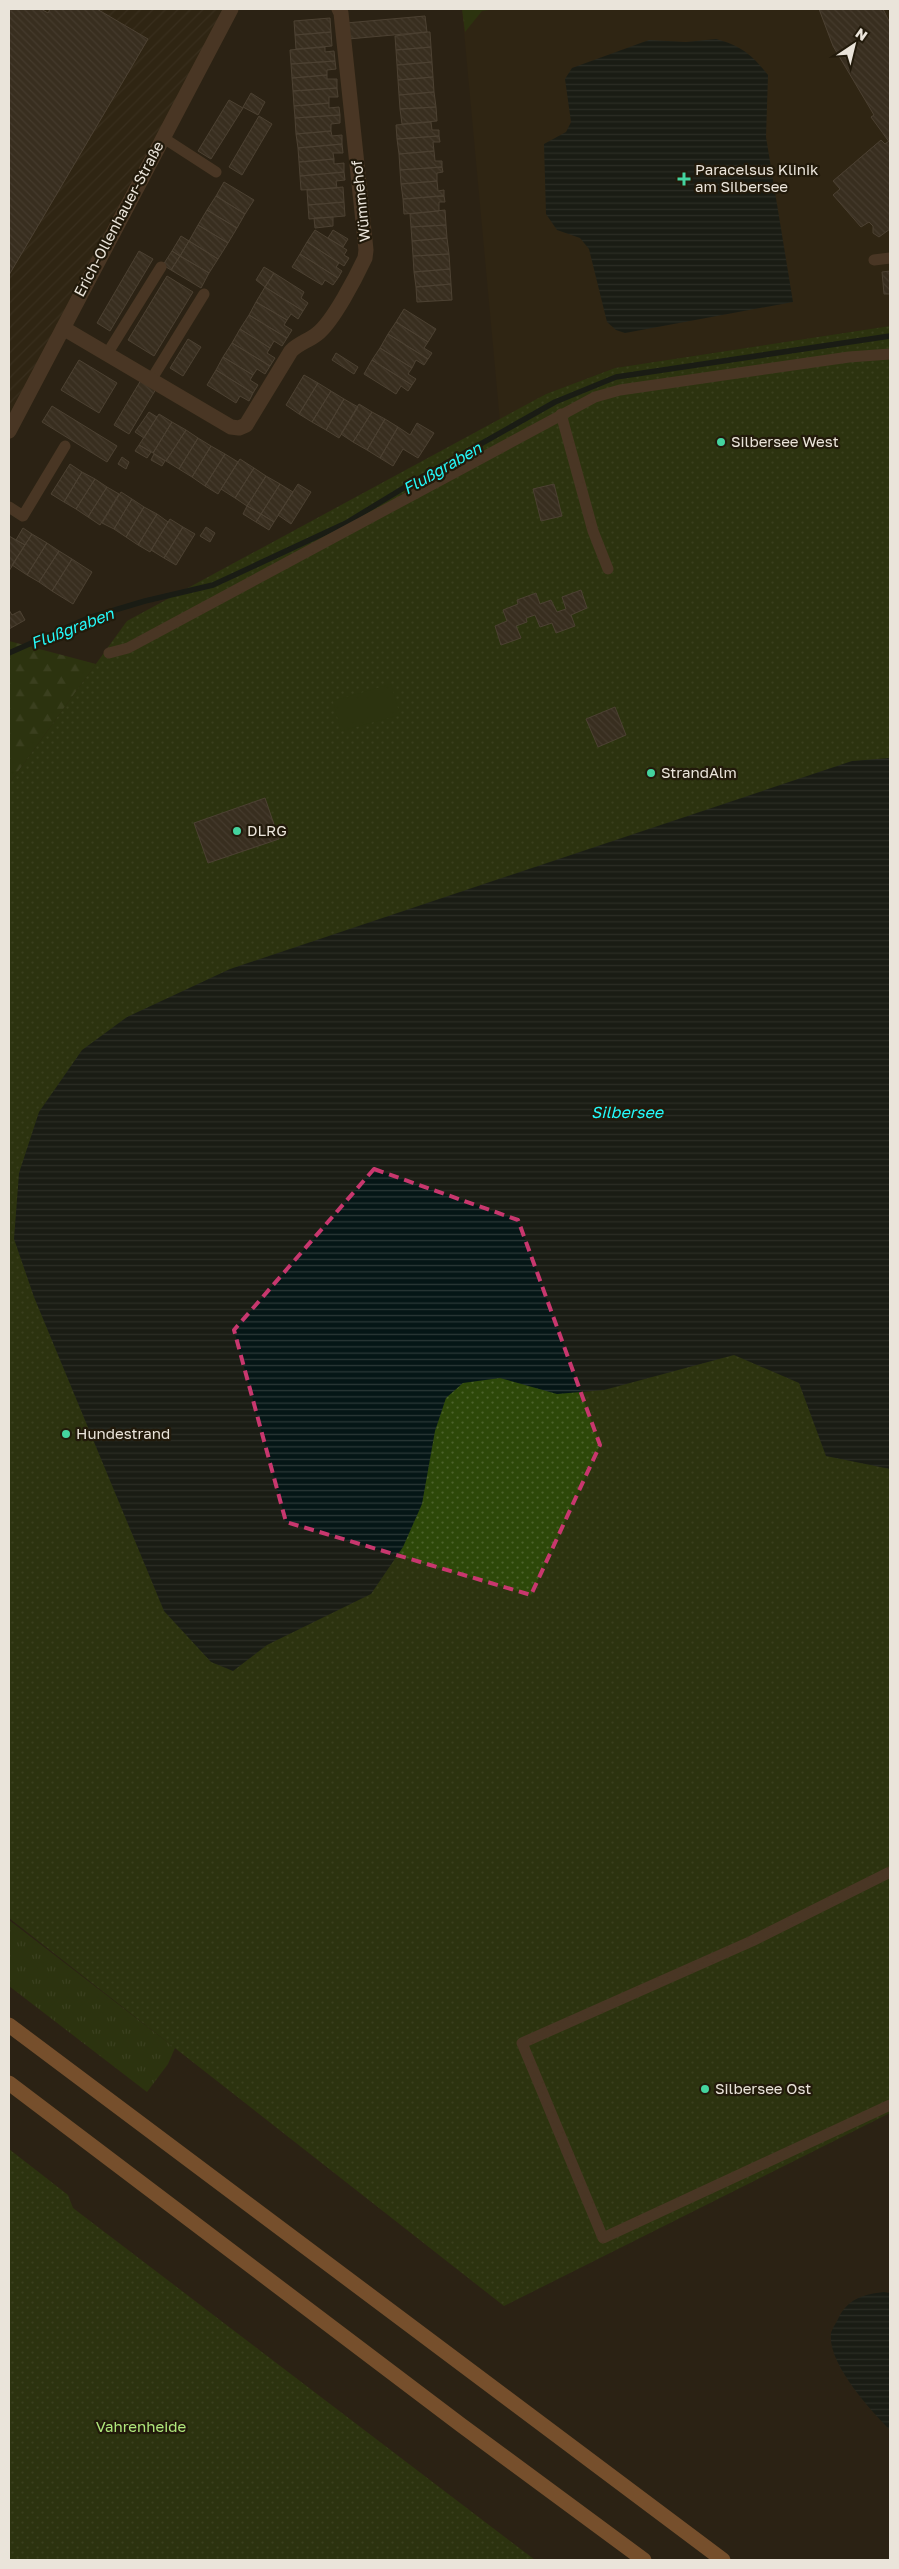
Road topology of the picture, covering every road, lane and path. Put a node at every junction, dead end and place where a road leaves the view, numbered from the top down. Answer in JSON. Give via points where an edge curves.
{"nodes":[{"id":1,"x":231,"y":9,"type":"edge"},
{"id":2,"x":339,"y":9,"type":"edge"},
{"id":3,"x":162,"y":137,"type":"junction"},
{"id":4,"x":216,"y":172,"type":"dead end"},
{"id":5,"x":890,"y":258,"type":"edge"},
{"id":6,"x":874,"y":260,"type":"dead end"},
{"id":7,"x":160,"y":267,"type":"dead end"},
{"id":8,"x":204,"y":294,"type":"dead end"},
{"id":9,"x":63,"y":328,"type":"junction"},
{"id":10,"x":107,"y":354,"type":"junction"},
{"id":11,"x":890,"y":354,"type":"edge"},
{"id":12,"x":151,"y":380,"type":"junction"},
{"id":13,"x":561,"y":414,"type":"junction"},
{"id":14,"x":9,"y":430,"type":"edge"},
{"id":15,"x":66,"y":446,"type":"dead end"},
{"id":16,"x":9,"y":507,"type":"edge"},
{"id":17,"x":608,"y":569,"type":"dead end"},
{"id":18,"x":109,"y":653,"type":"dead end"},
{"id":19,"x":890,"y":1872,"type":"edge"},
{"id":20,"x":9,"y":2025,"type":"edge"},
{"id":21,"x":9,"y":2083,"type":"edge"},
{"id":22,"x":890,"y":2106,"type":"edge"},
{"id":23,"x":644,"y":2560,"type":"edge"},
{"id":24,"x":723,"y":2560,"type":"edge"}],
"edges":[{"from":1,"to":3,"type":"street","name":"Erich-Ollenhauer-Straße"},
{"from":2,"to":12,"type":"street","name":"Wümmehof","via":[[366,250],[360,268],[321,330],[291,351],[246,425],[231,427]]},
{"from":3,"to":4,"type":"lane"},
{"from":3,"to":9,"type":"street","name":"Erich-Ollenhauer-Straße"},
{"from":5,"to":6,"type":"lane"},
{"from":7,"to":10,"type":"lane"},
{"from":8,"to":12,"type":"lane"},
{"from":9,"to":10,"type":"street","name":"Wümmehof"},
{"from":9,"to":14,"type":"street","name":"Erich-Ollenhauer-Straße"},
{"from":10,"to":12,"type":"street","name":"Wümmehof"},
{"from":11,"to":13,"type":"lane","via":[[620,390],[595,397]]},
{"from":13,"to":17,"type":"lane","via":[[593,531]]},
{"from":13,"to":18,"type":"lane","via":[[137,644]]},
{"from":15,"to":16,"type":"lane","via":[[23,516]]},
{"from":19,"to":22,"type":"lane","via":[[752,1940],[522,2042],[603,2238]]},
{"from":20,"to":24,"type":"highway"},
{"from":21,"to":23,"type":"highway"}]}
